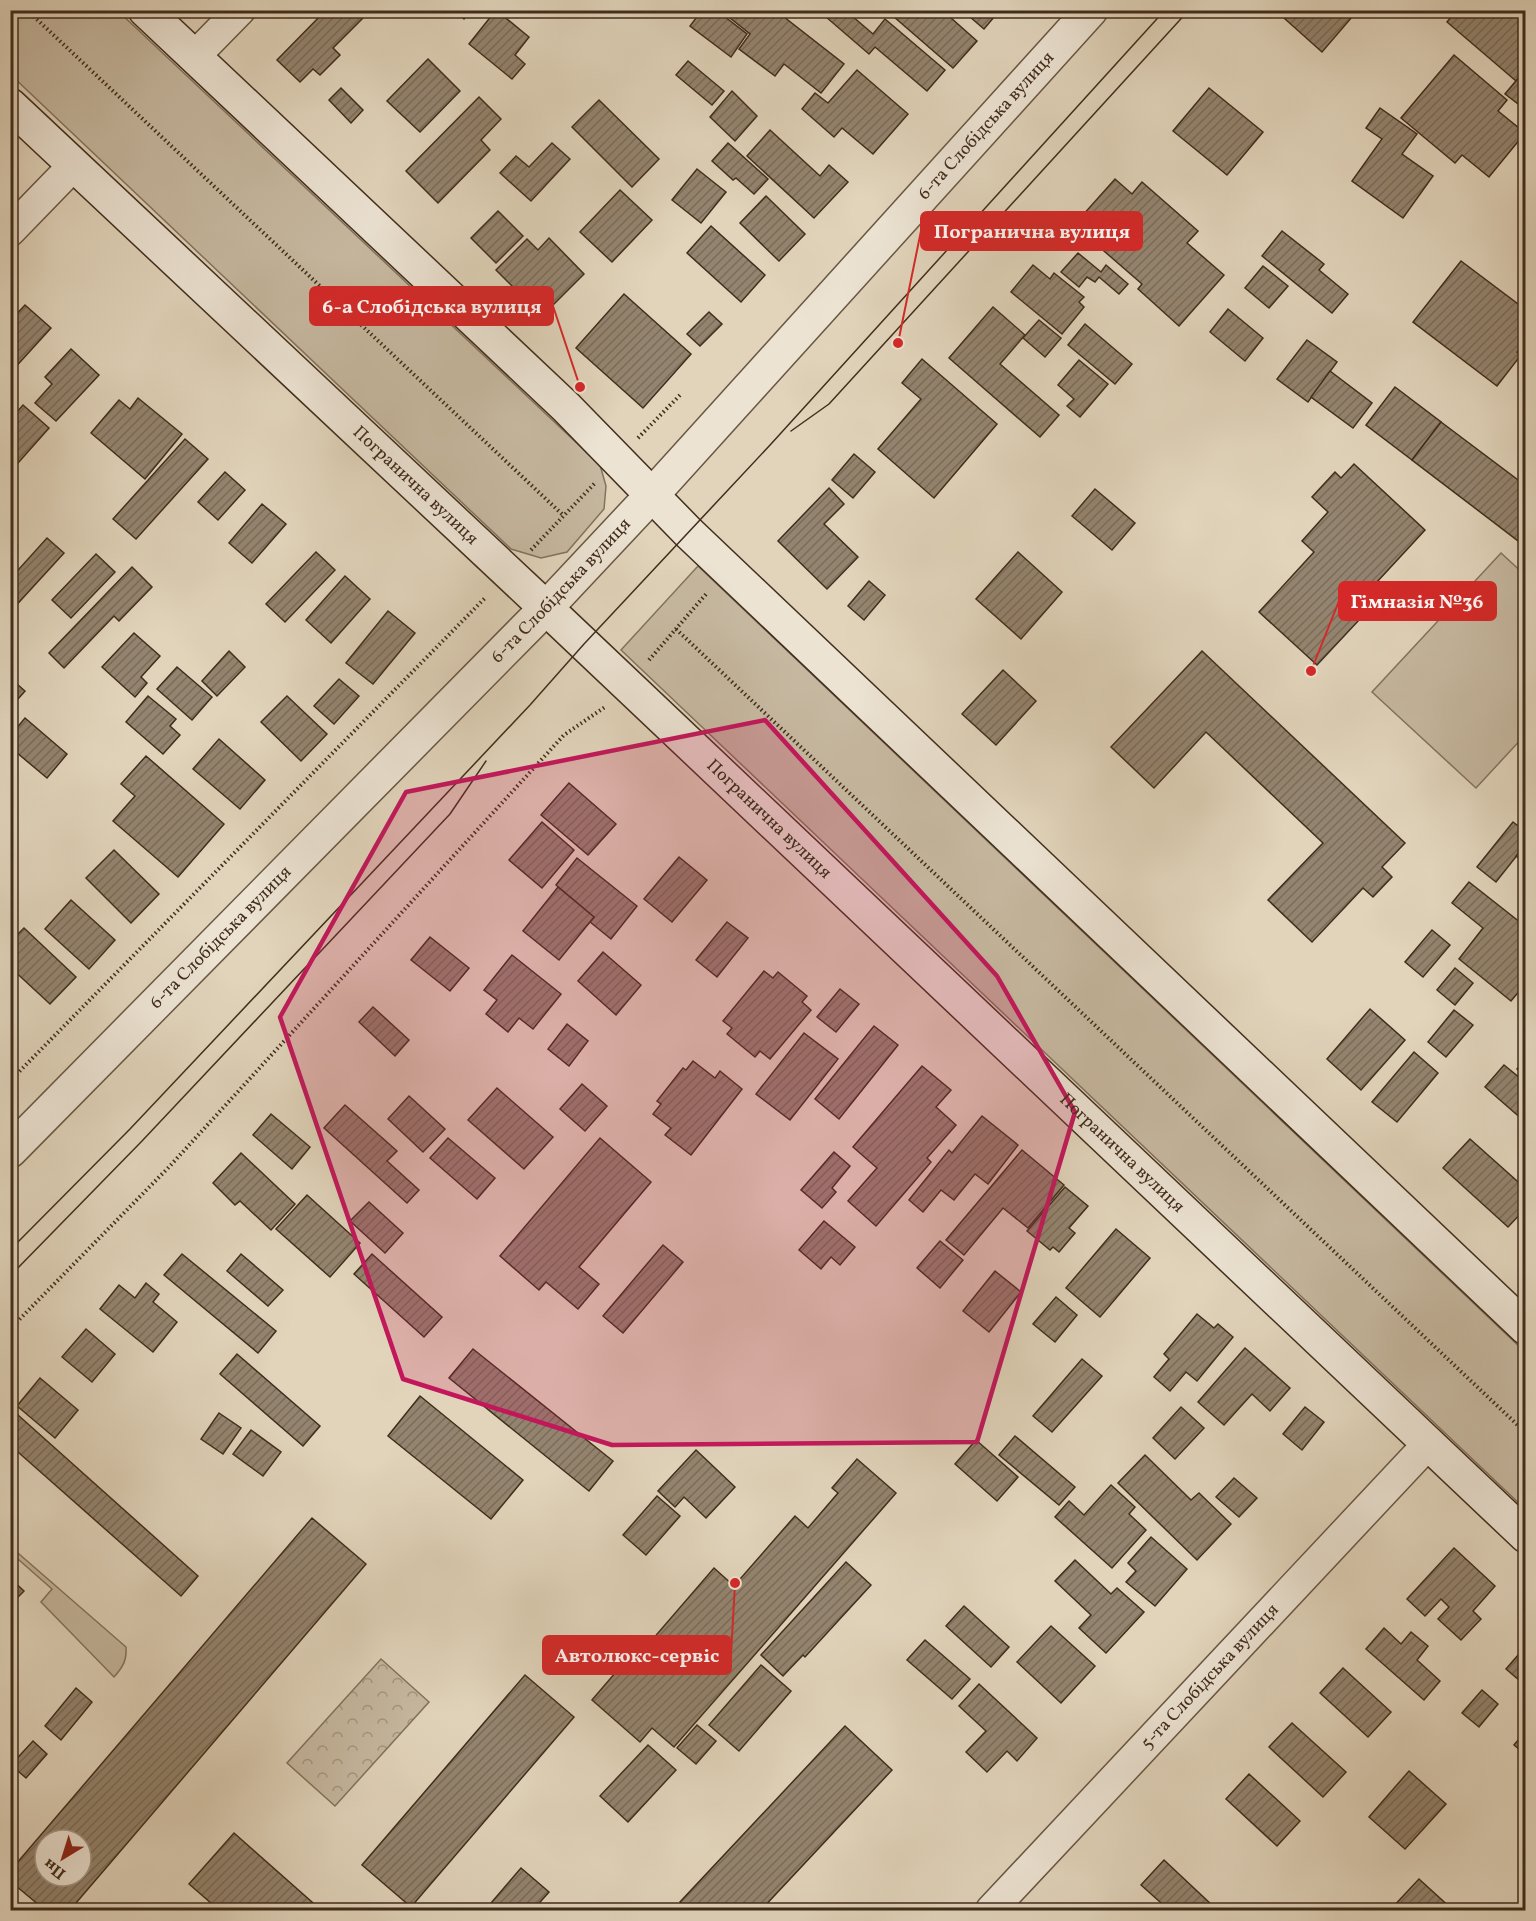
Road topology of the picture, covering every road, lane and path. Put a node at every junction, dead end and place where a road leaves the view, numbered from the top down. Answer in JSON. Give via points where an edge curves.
{"nodes":[{"id":1,"x":27,"y":10,"type":"edge"},
{"id":2,"x":145,"y":10,"type":"edge"},
{"id":3,"x":240,"y":10,"type":"edge"},
{"id":4,"x":1091,"y":10,"type":"edge"},
{"id":5,"x":194,"y":57,"type":"junction"},
{"id":6,"x":10,"y":105,"type":"edge"},
{"id":7,"x":74,"y":165,"type":"junction"},
{"id":8,"x":10,"y":231,"type":"edge"},
{"id":9,"x":682,"y":393,"type":"dead end"},
{"id":10,"x":638,"y":438,"type":"dead end"},
{"id":11,"x":603,"y":475,"type":"dead end"},
{"id":12,"x":652,"y":495,"type":"junction"},
{"id":13,"x":564,"y":516,"type":"junction"},
{"id":14,"x":528,"y":552,"type":"dead end"},
{"id":15,"x":709,"y":591,"type":"dead end"},
{"id":16,"x":485,"y":598,"type":"dead end"},
{"id":17,"x":546,"y":608,"type":"junction"},
{"id":18,"x":676,"y":629,"type":"junction"},
{"id":19,"x":642,"y":668,"type":"dead end"},
{"id":20,"x":611,"y":703,"type":"dead end"},
{"id":21,"x":10,"y":1081,"type":"edge"},
{"id":22,"x":10,"y":1151,"type":"edge"},
{"id":23,"x":10,"y":1329,"type":"edge"},
{"id":24,"x":1526,"y":1329,"type":"edge"},
{"id":25,"x":1526,"y":1433,"type":"edge"},
{"id":26,"x":1429,"y":1443,"type":"junction"},
{"id":27,"x":1526,"y":1536,"type":"edge"},
{"id":28,"x":991,"y":1911,"type":"edge"}],
"edges":[{"from":1,"to":13,"type":"path"},
{"from":2,"to":5,"type":"main road"},
{"from":3,"to":5,"type":"street"},
{"from":4,"to":12,"type":"main road","name":"6-та Слобідська вулиця"},
{"from":5,"to":12,"type":"main road","via":[[558,399]]},
{"from":6,"to":7,"type":"main road","name":"Погранична вулиця"},
{"from":7,"to":8,"type":"street"},
{"from":7,"to":17,"type":"main road","name":"Погранична вулиця"},
{"from":9,"to":10,"type":"path"},
{"from":11,"to":13,"type":"path"},
{"from":12,"to":17,"type":"main road","name":"6-та Слобідська вулиця"},
{"from":12,"to":24,"type":"main road"},
{"from":13,"to":14,"type":"path"},
{"from":15,"to":18,"type":"path"},
{"from":16,"to":21,"type":"path"},
{"from":17,"to":22,"type":"main road","name":"6-та Слобідська вулиця"},
{"from":17,"to":26,"type":"main road","name":"Погранична вулиця"},
{"from":18,"to":19,"type":"path"},
{"from":18,"to":25,"type":"path"},
{"from":20,"to":23,"type":"path","via":[[564,735],[169,1167]]},
{"from":26,"to":27,"type":"main road","name":"Погранична вулиця"},
{"from":26,"to":28,"type":"street","name":"5-та Слобідська вулиця"}]}
